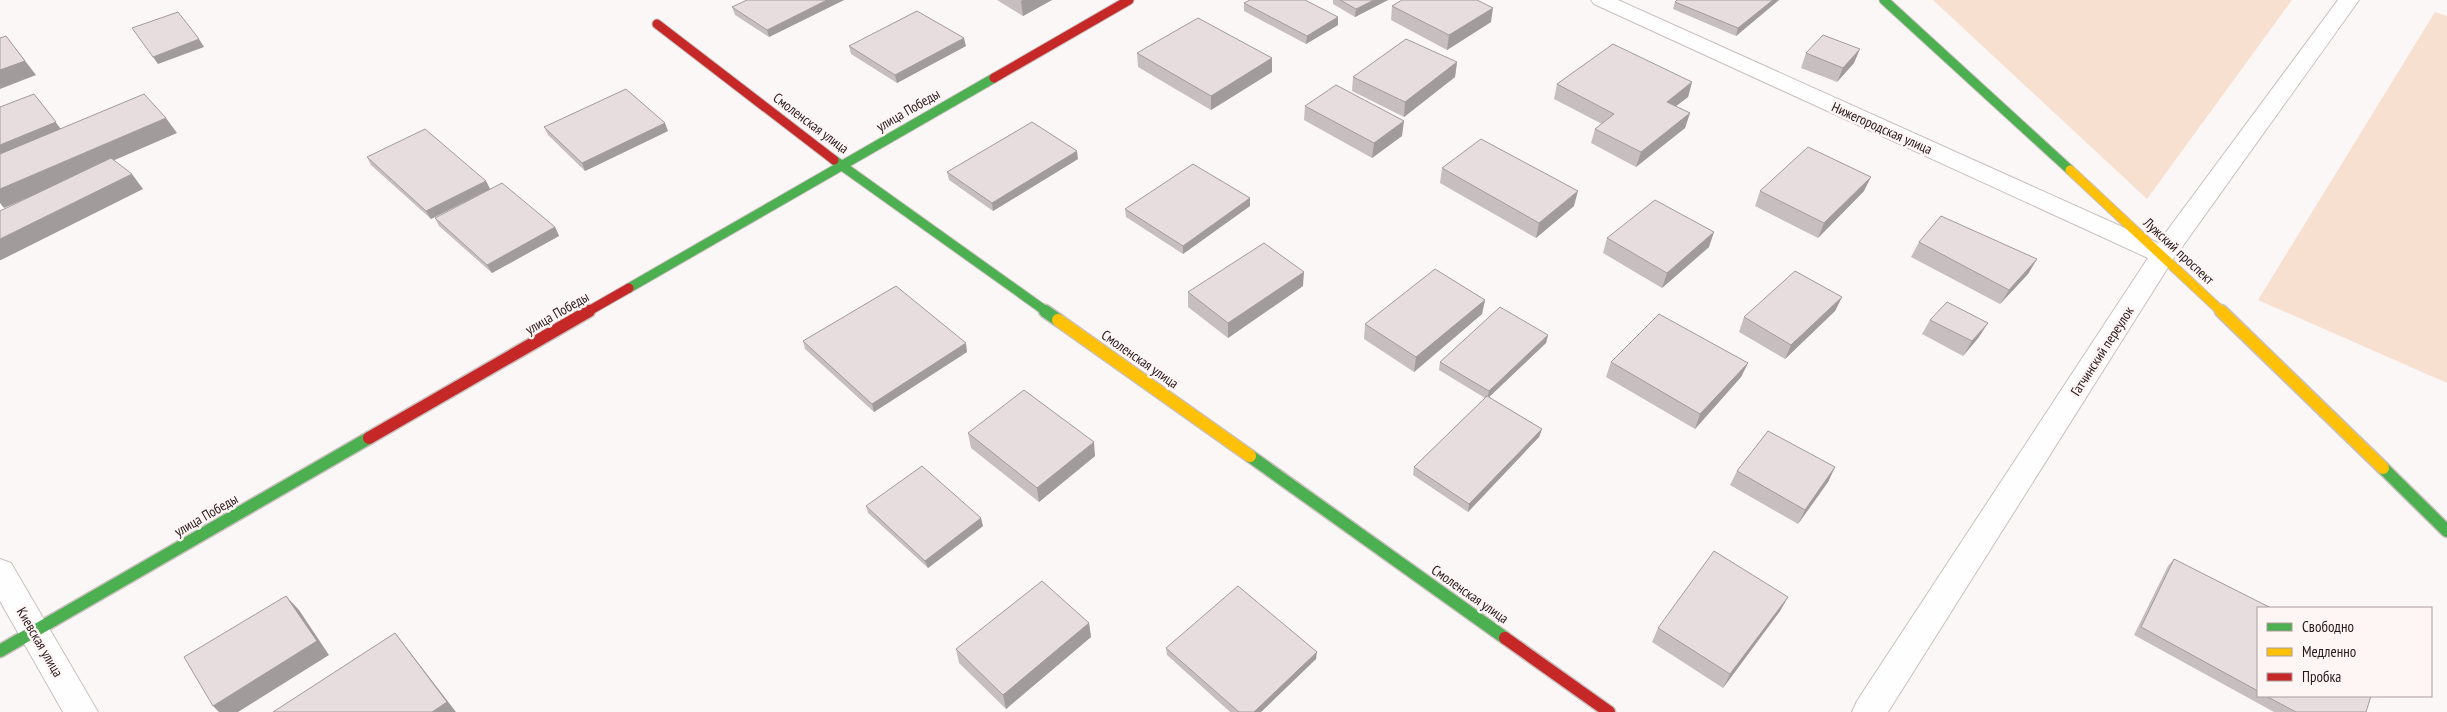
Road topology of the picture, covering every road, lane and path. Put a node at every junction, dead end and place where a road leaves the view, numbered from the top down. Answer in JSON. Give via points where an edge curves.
{"nodes":[{"id":1,"x":1129,"y":0,"type":"edge"},
{"id":2,"x":1601,"y":0,"type":"edge"},
{"id":3,"x":1884,"y":0,"type":"edge"},
{"id":4,"x":2349,"y":0,"type":"edge"},
{"id":5,"x":657,"y":24,"type":"dead end"},
{"id":6,"x":842,"y":166,"type":"junction"},
{"id":7,"x":2164,"y":255,"type":"junction"},
{"id":8,"x":2447,"y":531,"type":"edge"},
{"id":9,"x":0,"y":572,"type":"edge"},
{"id":10,"x":35,"y":631,"type":"junction"},
{"id":11,"x":0,"y":651,"type":"edge"},
{"id":12,"x":81,"y":712,"type":"edge"},
{"id":13,"x":1609,"y":712,"type":"edge"},
{"id":14,"x":1869,"y":712,"type":"edge"}],
"edges":[{"from":1,"to":6,"type":"street","name":"улица Победы"},
{"from":2,"to":7,"type":"street","name":"Нижегородская улица"},
{"from":3,"to":7,"type":"street","name":"Лужский проспект"},
{"from":4,"to":7,"type":"street","name":"Гатчинский переулок"},
{"from":5,"to":6,"type":"street","name":"Смоленская улица"},
{"from":6,"to":10,"type":"street","name":"улица Победы"},
{"from":6,"to":13,"type":"street","name":"Смоленская улица"},
{"from":7,"to":8,"type":"street","name":"Лужский проспект"},
{"from":7,"to":14,"type":"street","name":"Гатчинский переулок"},
{"from":9,"to":10,"type":"street","name":"Киевская улица"},
{"from":10,"to":11,"type":"street","name":"улица Победы"},
{"from":10,"to":12,"type":"street","name":"Киевская улица"}]}
